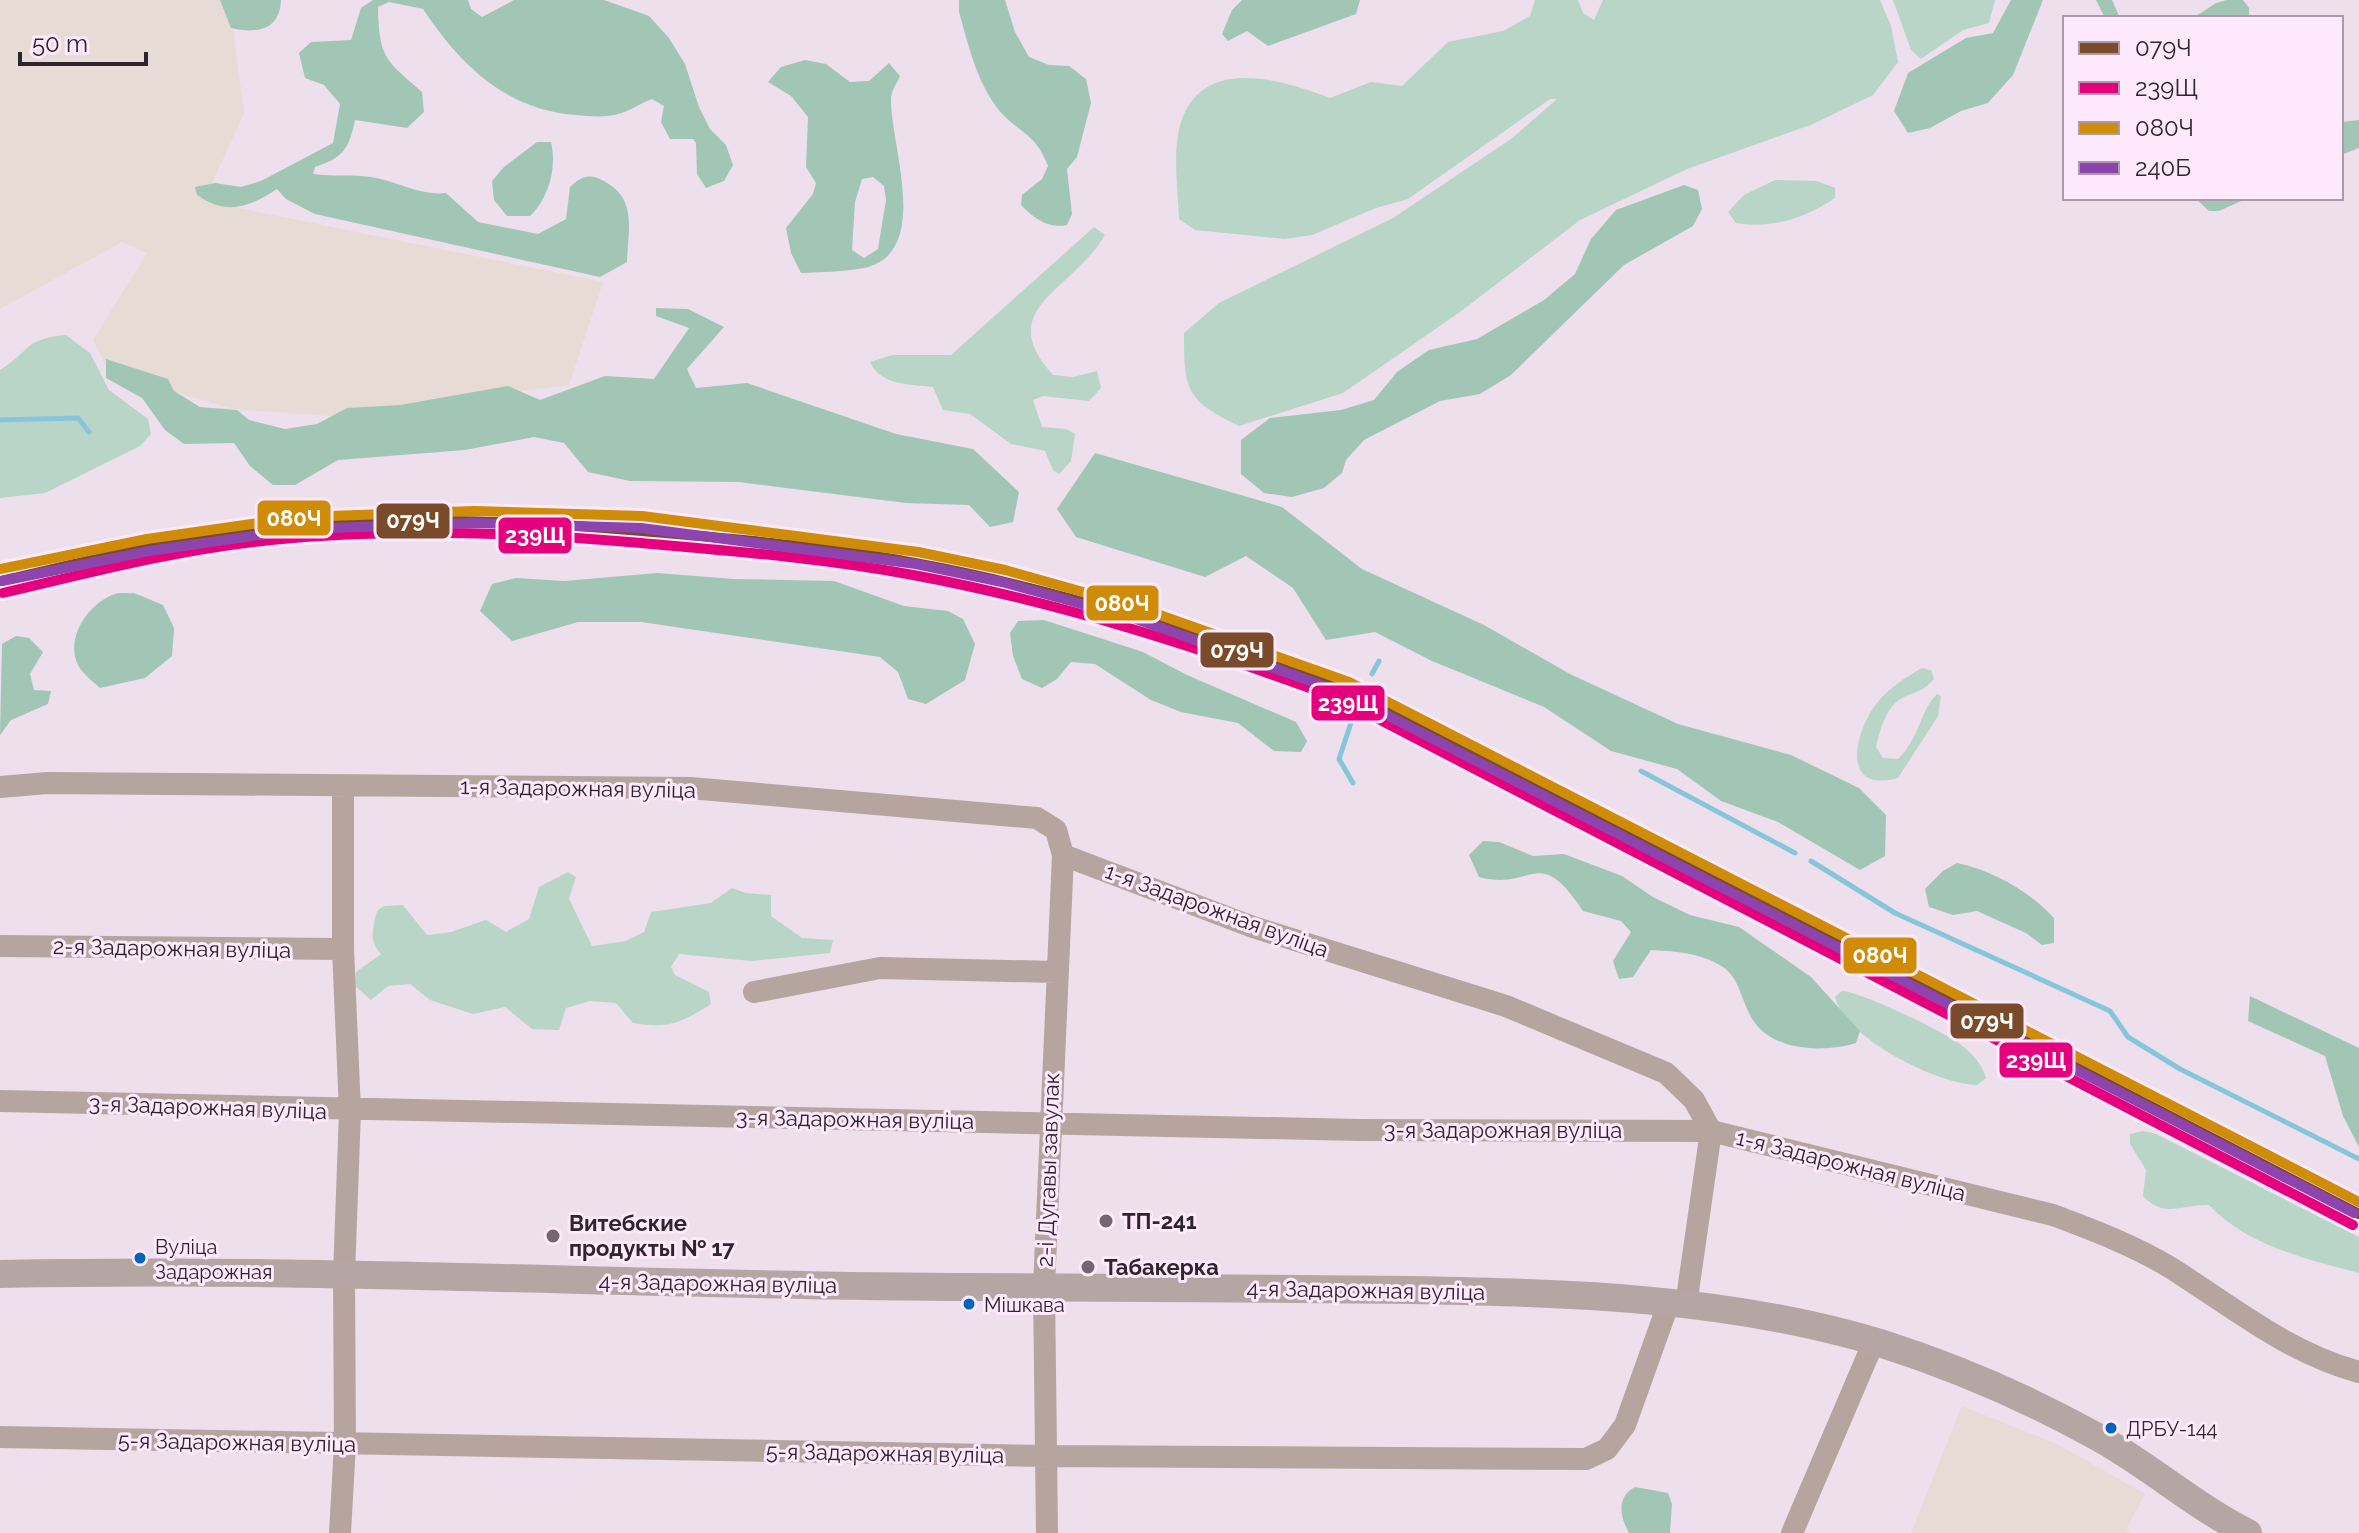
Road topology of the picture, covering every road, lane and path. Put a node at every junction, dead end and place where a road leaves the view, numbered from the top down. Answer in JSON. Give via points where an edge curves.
{"nodes":[{"id":1,"x":343,"y":786,"type":"junction"},
{"id":2,"x":0,"y":787,"type":"edge"},
{"id":3,"x":1063,"y":855,"type":"junction"},
{"id":4,"x":0,"y":946,"type":"edge"},
{"id":5,"x":343,"y":949,"type":"junction"},
{"id":6,"x":1056,"y":972,"type":"junction"},
{"id":7,"x":754,"y":992,"type":"dead end"},
{"id":8,"x":0,"y":1101,"type":"edge"},
{"id":9,"x":350,"y":1111,"type":"junction"},
{"id":10,"x":1050,"y":1122,"type":"junction"},
{"id":11,"x":1711,"y":1131,"type":"junction"},
{"id":12,"x":0,"y":1274,"type":"edge"},
{"id":13,"x":344,"y":1275,"type":"junction"},
{"id":14,"x":1044,"y":1287,"type":"junction"},
{"id":15,"x":1678,"y":1303,"type":"junction"},
{"id":16,"x":1874,"y":1341,"type":"junction"},
{"id":17,"x":2359,"y":1372,"type":"edge"},
{"id":18,"x":0,"y":1437,"type":"edge"},
{"id":19,"x":345,"y":1444,"type":"junction"},
{"id":20,"x":1047,"y":1456,"type":"junction"},
{"id":21,"x":340,"y":1533,"type":"edge"},
{"id":22,"x":1047,"y":1533,"type":"edge"},
{"id":23,"x":1792,"y":1533,"type":"edge"},
{"id":24,"x":2248,"y":1533,"type":"edge"}],
"edges":[{"from":1,"to":2,"type":"street","name":"1-я Задарожная вуліца"},
{"from":1,"to":3,"type":"street","name":"1-я Задарожная вуліца","via":[[690,788],[1037,818],[1056,830]]},
{"from":1,"to":5,"type":"street"},
{"from":3,"to":6,"type":"street","name":"2-і Дугавы завулак"},
{"from":3,"to":11,"type":"street","name":"1-я Задарожная вуліца","via":[[1253,927],[1506,1006],[1666,1073],[1694,1100]]},
{"from":4,"to":5,"type":"street","name":"2-я Задарожная вуліца"},
{"from":5,"to":9,"type":"street"},
{"from":6,"to":7,"type":"street","via":[[880,968]]},
{"from":6,"to":10,"type":"street","name":"2-і Дугавы завулак"},
{"from":8,"to":9,"type":"street","name":"3-я Задарожная вуліца"},
{"from":9,"to":10,"type":"street","name":"3-я Задарожная вуліца"},
{"from":9,"to":13,"type":"street"},
{"from":10,"to":11,"type":"street","name":"3-я Задарожная вуліца"},
{"from":10,"to":14,"type":"street","name":"2-і Дугавы завулак"},
{"from":11,"to":15,"type":"street","name":"5-я Задарожная вуліца"},
{"from":11,"to":17,"type":"street","name":"1-я Задарожная вуліца","via":[[2053,1215],[2168,1267],[2285,1344],[2323,1363]]},
{"from":12,"to":13,"type":"main road","name":"4-я Задарожная вуліца"},
{"from":13,"to":14,"type":"main road","name":"4-я Задарожная вуліца"},
{"from":13,"to":19,"type":"street"},
{"from":14,"to":15,"type":"main road","name":"4-я Задарожная вуліца","via":[[1563,1293]]},
{"from":14,"to":20,"type":"street","name":"2-і Дугавы завулак"},
{"from":15,"to":16,"type":"main road","name":"4-я Задарожная вуліца"},
{"from":15,"to":20,"type":"street","name":"5-я Задарожная вуліца","via":[[1625,1425],[1607,1449],[1586,1459]]},
{"from":16,"to":23,"type":"street"},
{"from":16,"to":24,"type":"main road","name":"4-я Задарожная вуліца","via":[[1940,1363],[2094,1435],[2210,1514]]},
{"from":18,"to":19,"type":"street","name":"5-я Задарожная вуліца"},
{"from":19,"to":20,"type":"street","name":"5-я Задарожная вуліца"},
{"from":19,"to":21,"type":"street"},
{"from":20,"to":22,"type":"street","name":"2-і Дугавы завулак"}]}
